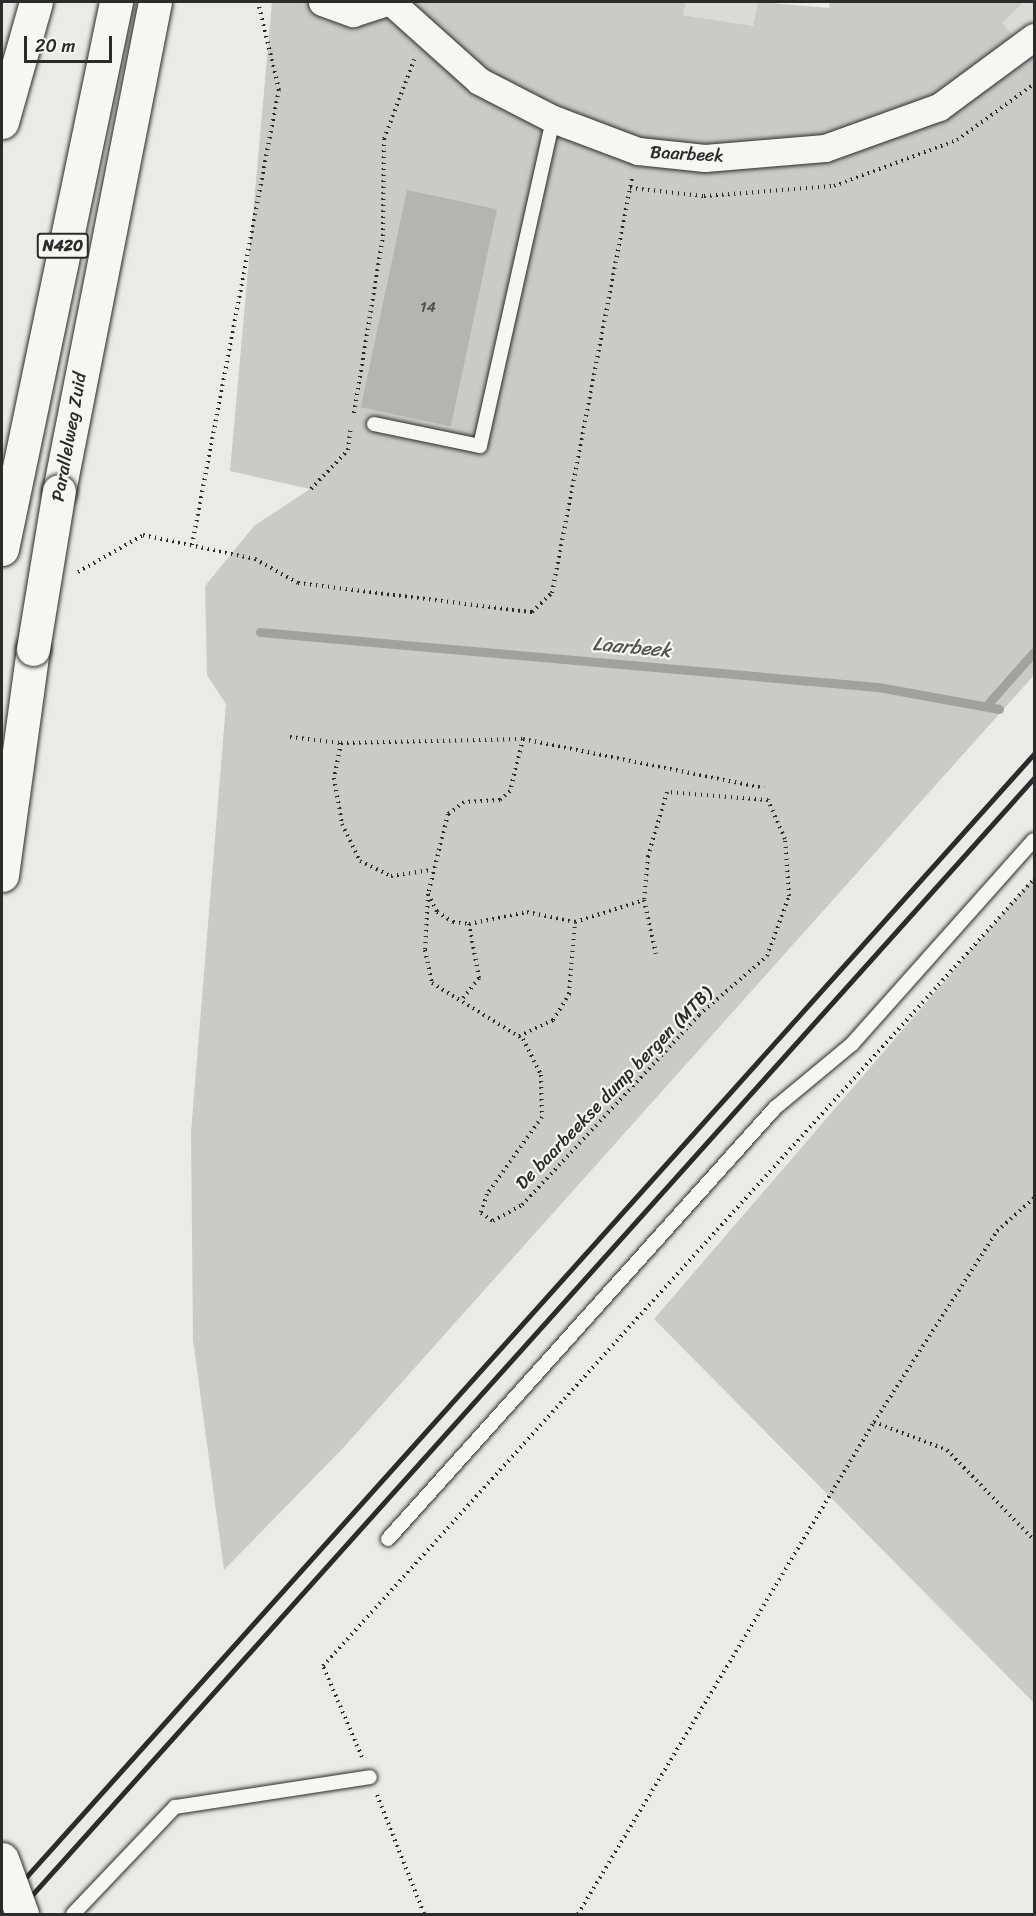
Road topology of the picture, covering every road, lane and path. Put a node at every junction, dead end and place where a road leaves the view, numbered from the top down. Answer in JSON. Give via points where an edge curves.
{"nodes":[{"id":1,"x":36,"y":2,"type":"edge"},
{"id":2,"x":116,"y":2,"type":"edge"},
{"id":3,"x":155,"y":2,"type":"edge"},
{"id":4,"x":258,"y":2,"type":"edge"},
{"id":5,"x":322,"y":2,"type":"edge"},
{"id":6,"x":387,"y":2,"type":"edge"},
{"id":7,"x":391,"y":2,"type":"edge"},
{"id":8,"x":428,"y":37,"type":"junction"},
{"id":9,"x":1035,"y":37,"type":"edge"},
{"id":10,"x":553,"y":119,"type":"junction"},
{"id":11,"x":2,"y":122,"type":"edge"},
{"id":12,"x":630,"y":188,"type":"dead end"},
{"id":13,"x":374,"y":424,"type":"dead end"},
{"id":14,"x":311,"y":489,"type":"dead end"},
{"id":15,"x":192,"y":545,"type":"junction"},
{"id":16,"x":2,"y":549,"type":"edge"},
{"id":17,"x":73,"y":574,"type":"dead end"},
{"id":18,"x":290,"y":737,"type":"dead end"},
{"id":19,"x":523,"y":738,"type":"junction"},
{"id":20,"x":340,"y":743,"type":"junction"},
{"id":21,"x":764,"y":788,"type":"dead end"},
{"id":22,"x":1035,"y":840,"type":"edge"},
{"id":23,"x":432,"y":870,"type":"junction"},
{"id":24,"x":2,"y":875,"type":"edge"},
{"id":25,"x":1035,"y":879,"type":"edge"},
{"id":26,"x":428,"y":894,"type":"junction"},
{"id":27,"x":644,"y":900,"type":"junction"},
{"id":28,"x":575,"y":922,"type":"junction"},
{"id":29,"x":469,"y":924,"type":"junction"},
{"id":30,"x":656,"y":954,"type":"dead end"},
{"id":31,"x":463,"y":998,"type":"junction"},
{"id":32,"x":518,"y":1037,"type":"junction"},
{"id":33,"x":1035,"y":1198,"type":"edge"},
{"id":34,"x":873,"y":1422,"type":"junction"},
{"id":35,"x":388,"y":1539,"type":"dead end"},
{"id":36,"x":1035,"y":1539,"type":"edge"},
{"id":37,"x":370,"y":1777,"type":"junction"},
{"id":38,"x":2,"y":1859,"type":"edge"},
{"id":39,"x":22,"y":1914,"type":"edge"},
{"id":40,"x":74,"y":1914,"type":"edge"},
{"id":41,"x":424,"y":1914,"type":"edge"},
{"id":42,"x":578,"y":1914,"type":"edge"}],
"edges":[{"from":1,"to":11,"type":"highway"},
{"from":2,"to":16,"type":"highway","number":"N420"},
{"from":3,"to":24,"type":"highway","name":"Parallelweg Zuid","number":"N420","bridge":true,"via":[[59,491]]},
{"from":4,"to":15,"type":"path","via":[[279,90]]},
{"from":5,"to":6,"type":"street","via":[[353,13]]},
{"from":7,"to":8,"type":"street","name":"Baarbeek"},
{"from":8,"to":10,"type":"street","name":"Baarbeek","via":[[479,81]]},
{"from":8,"to":14,"type":"path","via":[[404,75],[384,139],[383,236],[348,450]]},
{"from":9,"to":10,"type":"street","name":"Baarbeek","via":[[939,107],[825,148],[683,156],[638,151]]},
{"from":10,"to":13,"type":"lane","via":[[480,446]]},
{"from":12,"to":15,"type":"path","via":[[552,593],[532,612],[298,583],[255,559]]},
{"from":15,"to":17,"type":"path","via":[[143,535]]},
{"from":18,"to":20,"type":"path"},
{"from":19,"to":20,"type":"path"},
{"from":19,"to":21,"type":"path"},
{"from":19,"to":23,"type":"path","name":"De baarbeekse dump bergen (MTB)","via":[[510,791],[500,800],[464,802],[448,814]]},
{"from":20,"to":23,"type":"path","via":[[334,777],[342,824],[360,861],[391,876]]},
{"from":22,"to":35,"type":"lane","via":[[852,1044],[775,1108]]},
{"from":23,"to":26,"type":"path","name":"De baarbeekse dump bergen (MTB)"},
{"from":25,"to":37,"type":"path","via":[[323,1666]]},
{"from":26,"to":29,"type":"path","via":[[437,912],[453,922]]},
{"from":26,"to":31,"type":"path","name":"De baarbeekse dump bergen (MTB)","via":[[425,950],[432,983]]},
{"from":27,"to":28,"type":"path"},
{"from":27,"to":30,"type":"path","name":"De baarbeekse dump bergen (MTB)"},
{"from":27,"to":32,"type":"path","name":"De baarbeekse dump bergen (MTB)","via":[[648,856],[668,792],[768,800],[785,839],[789,896],[767,956],[699,1015],[522,1205],[494,1221],[481,1213],[487,1194],[542,1117],[538,1066]]},
{"from":28,"to":29,"type":"path","via":[[528,912]]},
{"from":28,"to":32,"type":"path","via":[[568,994],[553,1020]]},
{"from":29,"to":31,"type":"path","via":[[479,978]]},
{"from":31,"to":32,"type":"path","name":"De baarbeekse dump bergen (MTB)"},
{"from":33,"to":34,"type":"path","via":[[997,1231]]},
{"from":34,"to":36,"type":"path","via":[[947,1450]]},
{"from":34,"to":42,"type":"path"},
{"from":37,"to":40,"type":"lane","via":[[175,1807]]},
{"from":37,"to":41,"type":"path"},
{"from":38,"to":39,"type":"highway","bridge":true}]}
